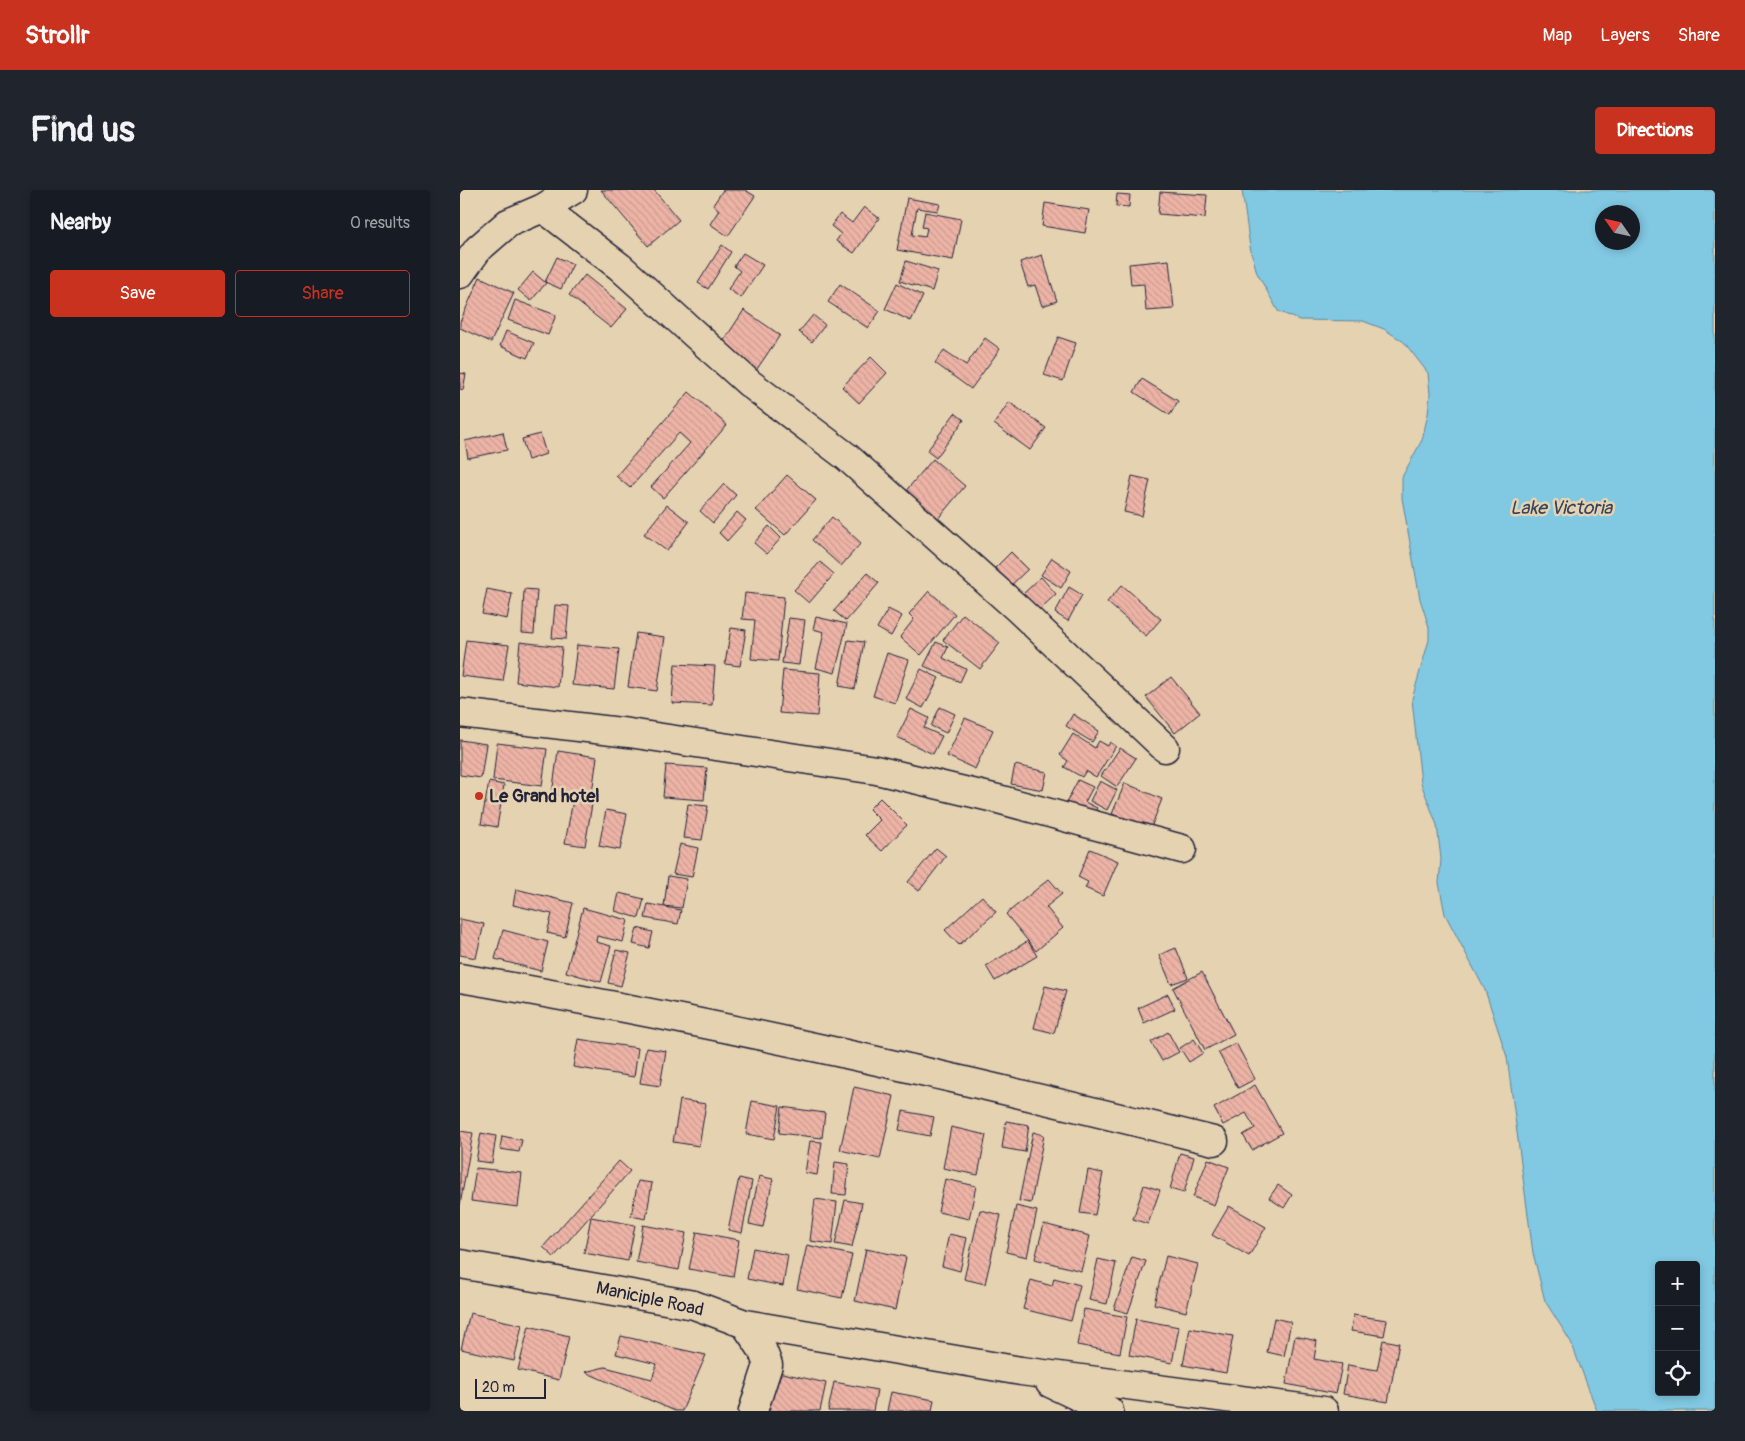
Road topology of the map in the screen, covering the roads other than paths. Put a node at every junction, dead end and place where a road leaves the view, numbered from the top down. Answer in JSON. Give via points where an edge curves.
{"nodes":[{"id":1,"x":573,"y":190,"type":"edge"},
{"id":2,"x":543,"y":208,"type":"junction"},
{"id":3,"x":460,"y":274,"type":"edge"},
{"id":4,"x":460,"y":713,"type":"edge"},
{"id":5,"x":1165,"y":748,"type":"dead end"},
{"id":6,"x":1182,"y":850,"type":"dead end"},
{"id":7,"x":460,"y":978,"type":"edge"},
{"id":8,"x":1214,"y":1141,"type":"dead end"},
{"id":9,"x":460,"y":1264,"type":"edge"},
{"id":10,"x":745,"y":1324,"type":"junction"},
{"id":11,"x":1021,"y":1371,"type":"junction"},
{"id":12,"x":753,"y":1411,"type":"edge"},
{"id":13,"x":1109,"y":1411,"type":"edge"},
{"id":14,"x":1324,"y":1411,"type":"edge"}],
"edges":[{"from":1,"to":2,"type":"street"},
{"from":2,"to":3,"type":"street","via":[[508,223],[478,249]]},
{"from":2,"to":5,"type":"street","via":[[620,268],[749,383],[861,468],[1018,608]]},
{"from":4,"to":6,"type":"street","via":[[629,733],[876,770],[998,799]]},
{"from":7,"to":8,"type":"street","via":[[746,1031]]},
{"from":9,"to":10,"type":"street","name":"Maniciple Road","via":[[694,1305]]},
{"from":10,"to":11,"type":"street","name":"Maniciple Road"},
{"from":10,"to":12,"type":"street","via":[[762,1349],[768,1366]]},
{"from":11,"to":13,"type":"street"},
{"from":11,"to":14,"type":"street"}]}
